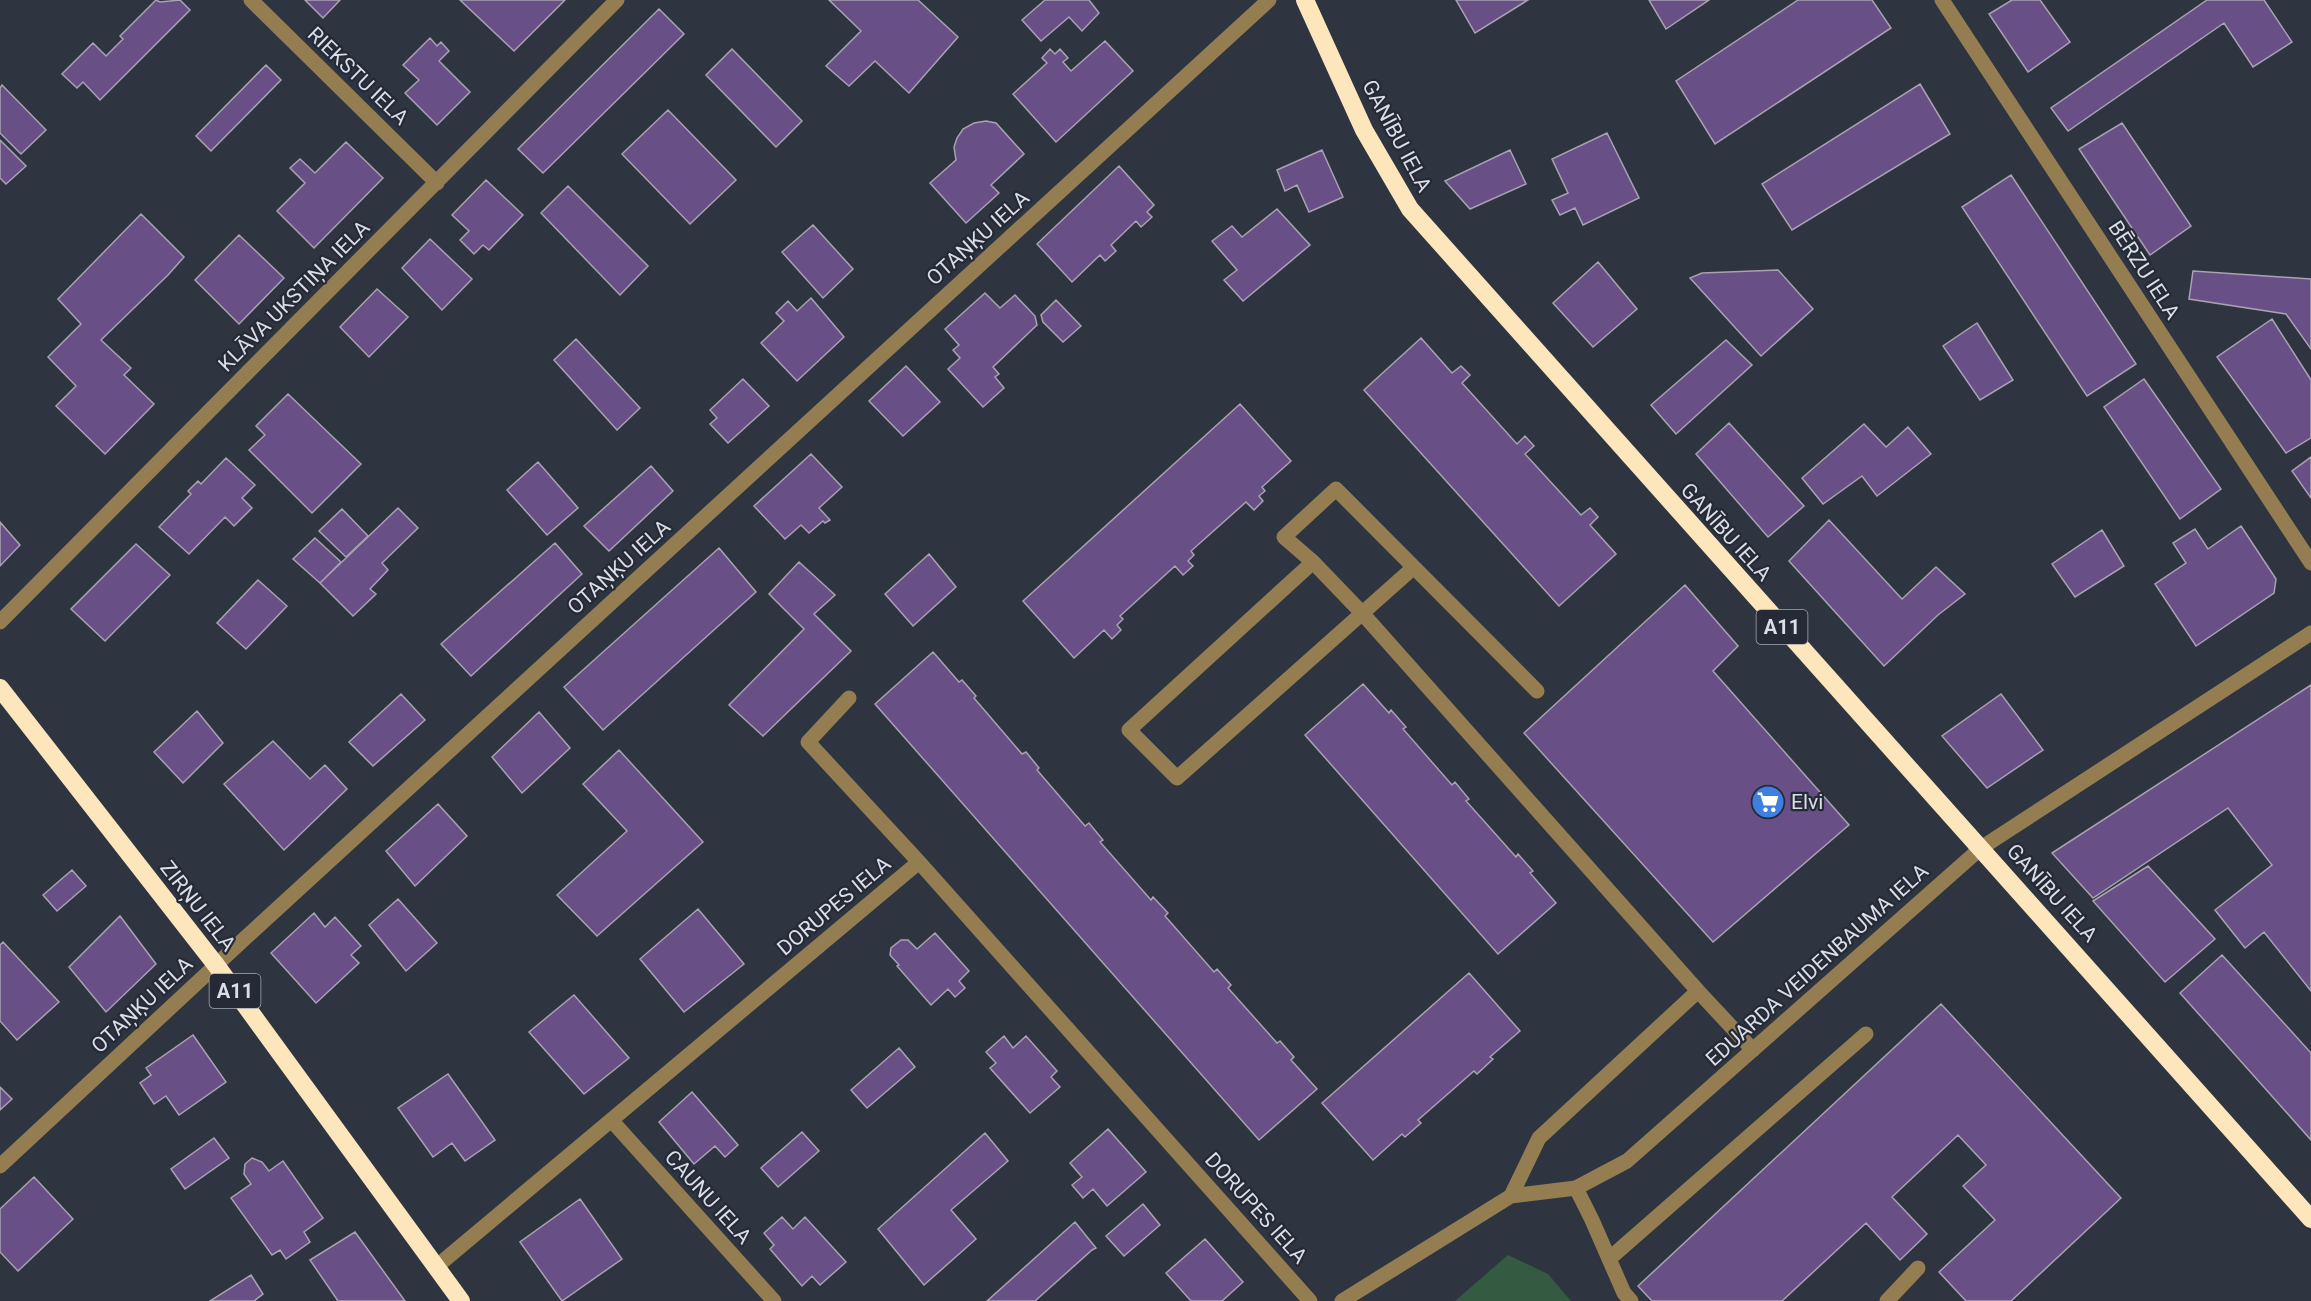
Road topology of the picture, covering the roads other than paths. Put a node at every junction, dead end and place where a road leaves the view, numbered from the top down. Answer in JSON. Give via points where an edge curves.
{"nodes":[{"id":1,"x":250,"y":0,"type":"edge"},
{"id":2,"x":617,"y":0,"type":"edge"},
{"id":3,"x":1269,"y":0,"type":"edge"},
{"id":4,"x":1305,"y":0,"type":"edge"},
{"id":5,"x":1942,"y":0,"type":"edge"},
{"id":6,"x":437,"y":183,"type":"junction"},
{"id":7,"x":1312,"y":562,"type":"junction"},
{"id":8,"x":2311,"y":563,"type":"edge"},
{"id":9,"x":1413,"y":568,"type":"junction"},
{"id":10,"x":1362,"y":613,"type":"junction"},
{"id":11,"x":0,"y":622,"type":"edge"},
{"id":12,"x":2311,"y":633,"type":"edge"},
{"id":13,"x":0,"y":688,"type":"edge"},
{"id":14,"x":1537,"y":691,"type":"dead end"},
{"id":15,"x":849,"y":698,"type":"dead end"},
{"id":16,"x":1982,"y":848,"type":"junction"},
{"id":17,"x":919,"y":862,"type":"junction"},
{"id":18,"x":216,"y":965,"type":"junction"},
{"id":19,"x":1698,"y":991,"type":"junction"},
{"id":20,"x":1866,"y":1034,"type":"dead end"},
{"id":21,"x":1753,"y":1050,"type":"junction"},
{"id":22,"x":612,"y":1121,"type":"junction"},
{"id":23,"x":0,"y":1166,"type":"edge"},
{"id":24,"x":1576,"y":1188,"type":"junction"},
{"id":25,"x":1511,"y":1196,"type":"junction"},
{"id":26,"x":2311,"y":1219,"type":"edge"},
{"id":27,"x":1609,"y":1259,"type":"junction"},
{"id":28,"x":436,"y":1267,"type":"junction"},
{"id":29,"x":1918,"y":1268,"type":"dead end"},
{"id":30,"x":461,"y":1301,"type":"edge"},
{"id":31,"x":774,"y":1301,"type":"edge"},
{"id":32,"x":1310,"y":1301,"type":"edge"},
{"id":33,"x":1342,"y":1301,"type":"edge"},
{"id":34,"x":1631,"y":1301,"type":"edge"},
{"id":35,"x":1887,"y":1301,"type":"edge"}],
"edges":[{"from":1,"to":6,"type":"street","name":"RIEKSTU IELA"},
{"from":2,"to":6,"type":"street","name":"KLĀVA UKSTIŅA IELA"},
{"from":3,"to":18,"type":"street","name":"OTAŅĶU IELA"},
{"from":4,"to":16,"type":"highway","name":"GANĪBU IELA","number":"A11","via":[[1364,130],[1410,209]]},
{"from":5,"to":8,"type":"street","name":"BĒRZU IELA"},
{"from":6,"to":11,"type":"street","name":"KLĀVA UKSTIŅA IELA"},
{"from":7,"to":9,"type":"street","via":[[1284,537],[1336,489]]},
{"from":7,"to":10,"type":"street"},
{"from":7,"to":10,"type":"street","via":[[1129,730],[1177,778]]},
{"from":9,"to":10,"type":"street"},
{"from":9,"to":14,"type":"street"},
{"from":10,"to":19,"type":"street"},
{"from":12,"to":16,"type":"street","name":"EDUARDA VEIDENBAUMA IELA"},
{"from":13,"to":18,"type":"highway","name":"ZIRŅU IELA","number":"A11"},
{"from":15,"to":17,"type":"street","via":[[808,742]]},
{"from":16,"to":21,"type":"street","name":"EDUARDA VEIDENBAUMA IELA"},
{"from":16,"to":26,"type":"highway","name":"GANĪBU IELA","number":"A11"},
{"from":17,"to":22,"type":"street","name":"DORUPES IELA"},
{"from":17,"to":32,"type":"street","name":"DORUPES IELA"},
{"from":18,"to":23,"type":"street","name":"OTAŅĶU IELA"},
{"from":18,"to":28,"type":"highway","name":"ZIRŅU IELA","number":"A11"},
{"from":19,"to":21,"type":"street"},
{"from":19,"to":25,"type":"street","via":[[1539,1138]]},
{"from":20,"to":27,"type":"street"},
{"from":21,"to":24,"type":"street","name":"EDUARDA VEIDENBAUMA IELA","via":[[1627,1161]]},
{"from":22,"to":28,"type":"street","name":"DORUPES IELA"},
{"from":22,"to":31,"type":"street","name":"CAUNU IELA"},
{"from":24,"to":25,"type":"street","name":"EDUARDA VEIDENBAUMA IELA"},
{"from":24,"to":27,"type":"street"},
{"from":25,"to":33,"type":"street","name":"EDUARDA VEIDENBAUMA IELA"},
{"from":27,"to":34,"type":"street"},
{"from":28,"to":30,"type":"highway","name":"ZIRŅU IELA","number":"A11"},
{"from":29,"to":35,"type":"street"}]}
